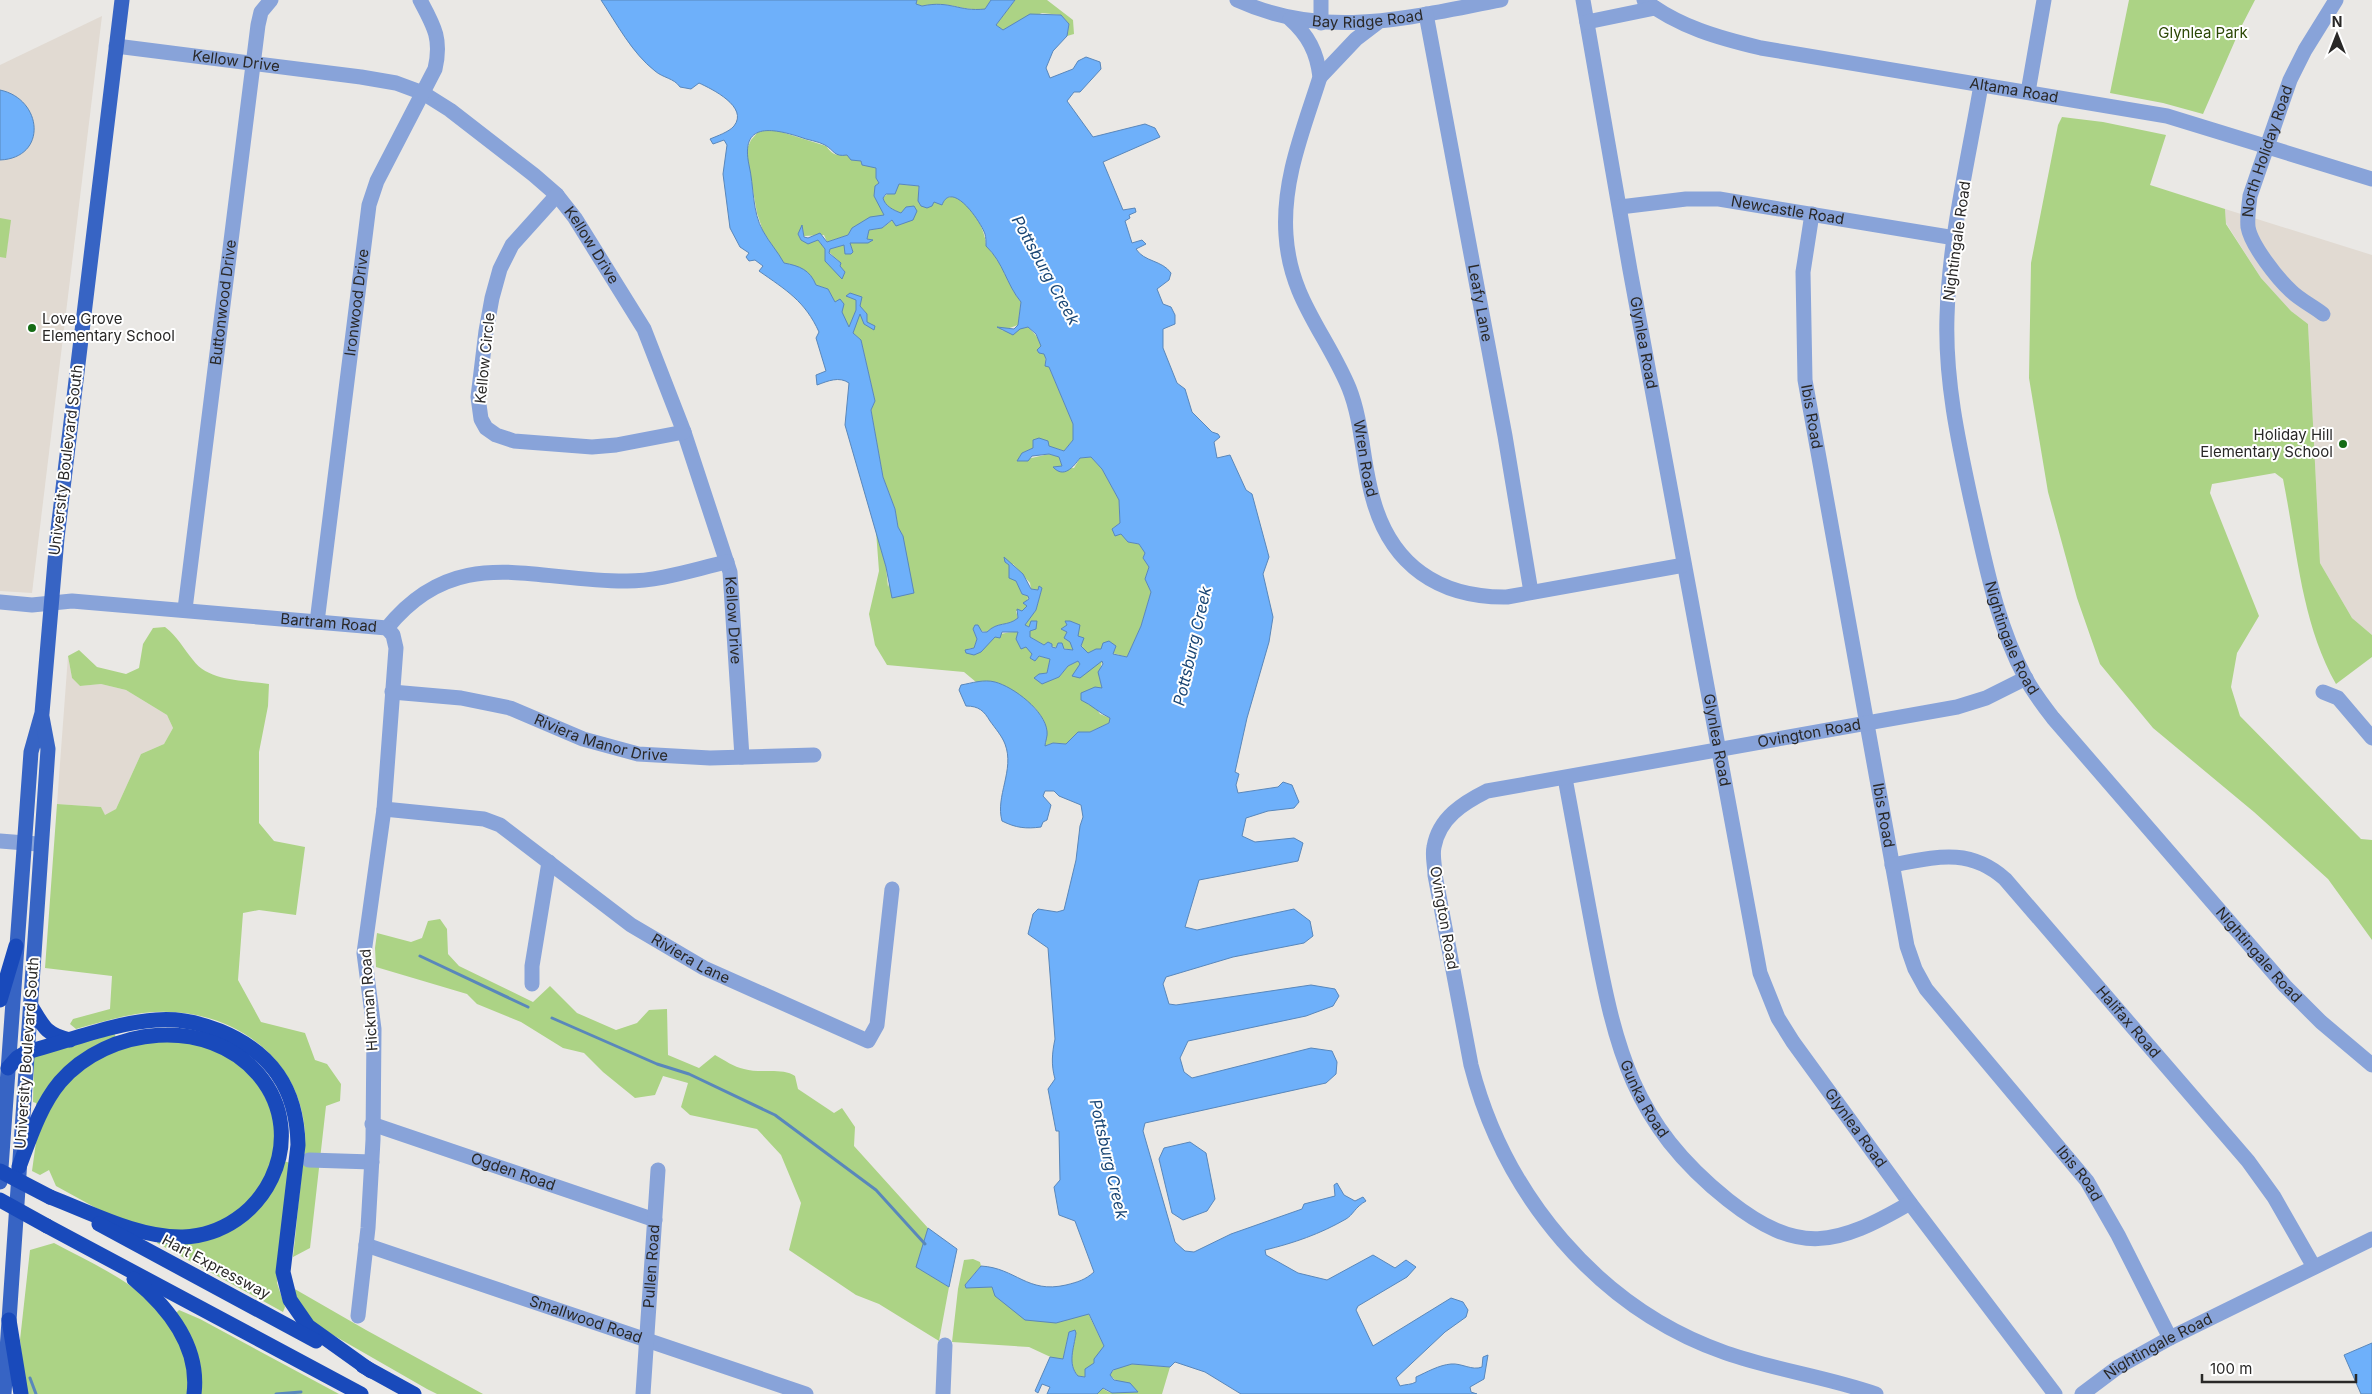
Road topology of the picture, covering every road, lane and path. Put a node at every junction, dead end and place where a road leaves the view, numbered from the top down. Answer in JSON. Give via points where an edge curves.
{"nodes":[{"id":1,"x":122,"y":0,"type":"edge"},
{"id":2,"x":272,"y":0,"type":"edge"},
{"id":3,"x":420,"y":0,"type":"edge"},
{"id":4,"x":1237,"y":0,"type":"edge"},
{"id":5,"x":1321,"y":0,"type":"edge"},
{"id":6,"x":1501,"y":0,"type":"edge"},
{"id":7,"x":1583,"y":0,"type":"edge"},
{"id":8,"x":2044,"y":0,"type":"edge"},
{"id":9,"x":2336,"y":0,"type":"edge"},
{"id":10,"x":1650,"y":4,"type":"edge"},
{"id":11,"x":1426,"y":14,"type":"junction"},
{"id":12,"x":1290,"y":19,"type":"junction"},
{"id":13,"x":1586,"y":22,"type":"junction"},
{"id":14,"x":1321,"y":23,"type":"junction"},
{"id":15,"x":1377,"y":23,"type":"junction"},
{"id":16,"x":116,"y":46,"type":"junction"},
{"id":17,"x":254,"y":64,"type":"junction"},
{"id":18,"x":1320,"y":77,"type":"junction"},
{"id":19,"x":1981,"y":85,"type":"junction"},
{"id":20,"x":2028,"y":92,"type":"junction"},
{"id":21,"x":423,"y":93,"type":"junction"},
{"id":22,"x":2267,"y":146,"type":"junction"},
{"id":23,"x":2372,"y":179,"type":"edge"},
{"id":24,"x":556,"y":196,"type":"junction"},
{"id":25,"x":1620,"y":207,"type":"junction"},
{"id":26,"x":1812,"y":214,"type":"junction"},
{"id":27,"x":1955,"y":238,"type":"junction"},
{"id":28,"x":2323,"y":314,"type":"dead end"},
{"id":29,"x":684,"y":432,"type":"junction"},
{"id":30,"x":727,"y":562,"type":"junction"},
{"id":31,"x":1684,"y":565,"type":"junction"},
{"id":32,"x":1531,"y":592,"type":"junction"},
{"id":33,"x":0,"y":602,"type":"edge"},
{"id":34,"x":50,"y":604,"type":"junction"},
{"id":35,"x":185,"y":609,"type":"junction"},
{"id":36,"x":317,"y":622,"type":"junction"},
{"id":37,"x":387,"y":628,"type":"junction"},
{"id":38,"x":2026,"y":678,"type":"junction"},
{"id":39,"x":392,"y":692,"type":"junction"},
{"id":40,"x":2323,"y":692,"type":"dead end"},
{"id":41,"x":42,"y":713,"type":"junction"},
{"id":42,"x":1866,"y":722,"type":"junction"},
{"id":43,"x":2372,"y":738,"type":"edge"},
{"id":44,"x":1718,"y":750,"type":"junction"},
{"id":45,"x":814,"y":755,"type":"dead end"},
{"id":46,"x":742,"y":757,"type":"junction"},
{"id":47,"x":1565,"y":778,"type":"junction"},
{"id":48,"x":384,"y":810,"type":"junction"},
{"id":49,"x":0,"y":841,"type":"edge"},
{"id":50,"x":23,"y":843,"type":"junction"},
{"id":51,"x":42,"y":844,"type":"junction"},
{"id":52,"x":548,"y":862,"type":"junction"},
{"id":53,"x":1892,"y":865,"type":"junction"},
{"id":54,"x":892,"y":889,"type":"dead end"},
{"id":55,"x":16,"y":946,"type":"junction"},
{"id":56,"x":532,"y":984,"type":"dead end"},
{"id":57,"x":0,"y":1000,"type":"edge"},
{"id":58,"x":31,"y":1006,"type":"junction"},
{"id":59,"x":70,"y":1040,"type":"junction"},
{"id":60,"x":27,"y":1052,"type":"junction"},
{"id":61,"x":2372,"y":1065,"type":"edge"},
{"id":62,"x":8,"y":1068,"type":"junction"},
{"id":63,"x":372,"y":1124,"type":"junction"},
{"id":64,"x":309,"y":1160,"type":"dead end"},
{"id":65,"x":372,"y":1162,"type":"junction"},
{"id":66,"x":20,"y":1167,"type":"junction"},
{"id":67,"x":658,"y":1170,"type":"dead end"},
{"id":68,"x":0,"y":1171,"type":"edge"},
{"id":69,"x":0,"y":1182,"type":"edge"},
{"id":70,"x":50,"y":1197,"type":"junction"},
{"id":71,"x":0,"y":1200,"type":"edge"},
{"id":72,"x":1910,"y":1203,"type":"junction"},
{"id":73,"x":655,"y":1220,"type":"junction"},
{"id":74,"x":2372,"y":1239,"type":"edge"},
{"id":75,"x":366,"y":1245,"type":"junction"},
{"id":76,"x":109,"y":1259,"type":"junction"},
{"id":77,"x":2314,"y":1267,"type":"junction"},
{"id":78,"x":358,"y":1316,"type":"dead end"},
{"id":79,"x":10,"y":1320,"type":"junction"},
{"id":80,"x":2170,"y":1338,"type":"junction"},
{"id":81,"x":647,"y":1339,"type":"junction"},
{"id":82,"x":945,"y":1345,"type":"dead end"},
{"id":83,"x":371,"y":1371,"type":"junction"},
{"id":84,"x":4,"y":1394,"type":"edge"},
{"id":85,"x":21,"y":1394,"type":"edge"},
{"id":86,"x":194,"y":1394,"type":"edge"},
{"id":87,"x":361,"y":1394,"type":"edge"},
{"id":88,"x":414,"y":1394,"type":"edge"},
{"id":89,"x":643,"y":1394,"type":"edge"},
{"id":90,"x":806,"y":1394,"type":"edge"},
{"id":91,"x":943,"y":1394,"type":"edge"},
{"id":92,"x":1876,"y":1394,"type":"edge"},
{"id":93,"x":2055,"y":1394,"type":"edge"},
{"id":94,"x":2082,"y":1394,"type":"edge"}],
"edges":[{"from":1,"to":16,"type":"main road","name":"University Boulevard South"},
{"from":2,"to":17,"type":"street","name":"Buttonwood Drive","via":[[261,12]]},
{"from":3,"to":21,"type":"street","name":"Ironwood Drive","via":[[433,25],[439,52]]},
{"from":4,"to":12,"type":"street","name":"Bay Ridge Road"},
{"from":5,"to":14,"type":"street"},
{"from":6,"to":11,"type":"street","name":"Bay Ridge Road"},
{"from":7,"to":13,"type":"street","name":"Glynlea Road"},
{"from":8,"to":20,"type":"street"},
{"from":9,"to":22,"type":"street","name":"North Holiday Road","via":[[2290,80]]},
{"from":10,"to":13,"type":"street"},
{"from":10,"to":19,"type":"street","name":"Altama Road","via":[[1692,28],[1725,40]]},
{"from":11,"to":15,"type":"street","name":"Bay Ridge Road"},
{"from":11,"to":32,"type":"street","name":"Leafy Lane"},
{"from":12,"to":14,"type":"street","name":"Bay Ridge Road"},
{"from":12,"to":18,"type":"street","name":"Wren Road","via":[[1304,31],[1318,61]]},
{"from":13,"to":25,"type":"street","name":"Glynlea Road"},
{"from":14,"to":15,"type":"street","name":"Bay Ridge Road"},
{"from":15,"to":18,"type":"street","name":"Wren Road","via":[[1356,39]]},
{"from":16,"to":17,"type":"street","name":"Kellow Drive"},
{"from":16,"to":34,"type":"main road","name":"University Boulevard South"},
{"from":17,"to":21,"type":"street","name":"Kellow Drive","via":[[396,83]]},
{"from":17,"to":35,"type":"street","name":"Buttonwood Drive"},
{"from":18,"to":32,"type":"street","name":"Wren Road","via":[[1289,178],[1285,211],[1288,253],[1307,311],[1349,388],[1372,498],[1382,526],[1406,561],[1424,576],[1453,590],[1491,597]]},
{"from":19,"to":20,"type":"street","name":"Altama Road"},
{"from":19,"to":27,"type":"street","name":"Nightingale Road"},
{"from":20,"to":22,"type":"street","name":"Altama Road","via":[[2167,116]]},
{"from":21,"to":24,"type":"street","name":"Kellow Drive","via":[[534,175]]},
{"from":21,"to":36,"type":"street","name":"Ironwood Drive","via":[[377,181],[369,205]]},
{"from":22,"to":23,"type":"street","name":"Altama Road"},
{"from":22,"to":28,"type":"street","name":"North Holiday Road","via":[[2250,196],[2248,229],[2257,248],[2280,279],[2292,292]]},
{"from":24,"to":29,"type":"street","name":"Kellow Drive","via":[[575,218],[644,329]]},
{"from":24,"to":29,"type":"street","name":"Kellow Circle","via":[[512,245],[500,269],[486,331],[478,397],[486,428],[514,440],[592,447]]},
{"from":25,"to":26,"type":"street","name":"Newcastle Road","via":[[1686,198],[1719,199]]},
{"from":25,"to":31,"type":"street","name":"Glynlea Road"},
{"from":26,"to":27,"type":"street","name":"Newcastle Road"},
{"from":26,"to":42,"type":"street","name":"Ibis Road","via":[[1804,272],[1804,380]]},
{"from":27,"to":38,"type":"street","name":"Nightingale Road","via":[[1946,346],[1957,436],[1997,606]]},
{"from":29,"to":30,"type":"street","name":"Kellow Drive"},
{"from":30,"to":37,"type":"street","name":"Bartram Road","via":[[628,582],[474,573],[452,579],[426,592],[398,614]]},
{"from":30,"to":46,"type":"street","name":"Kellow Drive"},
{"from":31,"to":32,"type":"street","name":"Wren Road"},
{"from":31,"to":44,"type":"street","name":"Glynlea Road"},
{"from":33,"to":34,"type":"street","name":"Bartram Road"},
{"from":34,"to":35,"type":"street","name":"Bartram Road","via":[[72,601]]},
{"from":34,"to":41,"type":"main road","name":"University Boulevard South"},
{"from":35,"to":36,"type":"street","name":"Bartram Road"},
{"from":36,"to":37,"type":"street","name":"Bartram Road"},
{"from":37,"to":39,"type":"street","name":"Hickman Road","via":[[393,635],[396,648]]},
{"from":38,"to":42,"type":"street","name":"Ovington Road","via":[[1986,698],[1957,707]]},
{"from":38,"to":61,"type":"street","name":"Nightingale Road","via":[[2053,718],[2285,986]]},
{"from":39,"to":46,"type":"street","name":"Riviera Manor Drive","via":[[486,702],[510,708],[583,739],[638,754]]},
{"from":39,"to":48,"type":"street","name":"Hickman Road"},
{"from":40,"to":43,"type":"street","via":[[2338,698]]},
{"from":41,"to":50,"type":"main road","name":"University Boulevard South","via":[[31,752]]},
{"from":41,"to":51,"type":"main road","name":"University Boulevard South","via":[[48,749]]},
{"from":42,"to":44,"type":"street","name":"Ovington Road"},
{"from":42,"to":53,"type":"street","name":"Ibis Road"},
{"from":44,"to":47,"type":"street","name":"Ovington Road"},
{"from":44,"to":72,"type":"street","name":"Glynlea Road","via":[[1756,956],[1769,997],[1792,1042]]},
{"from":45,"to":46,"type":"street","name":"Riviera Manor Drive"},
{"from":47,"to":72,"type":"street","name":"Gunka Road","via":[[1615,1035],[1632,1080],[1663,1135],[1704,1181],[1759,1223],[1788,1234],[1810,1238],[1846,1235]]},
{"from":47,"to":92,"type":"street","name":"Ovington Road","via":[[1487,791],[1464,802],[1440,830],[1434,848],[1435,875],[1471,1065],[1481,1101],[1505,1158],[1564,1244],[1637,1307],[1724,1352]]},
{"from":48,"to":52,"type":"street","name":"Riviera Lane","via":[[484,818],[500,824]]},
{"from":48,"to":63,"type":"street","name":"Hickman Road","via":[[364,953],[374,1029]]},
{"from":49,"to":50,"type":"street"},
{"from":50,"to":51,"type":"street"},
{"from":50,"to":55,"type":"main road","name":"University Boulevard South"},
{"from":51,"to":58,"type":"main road","name":"University Boulevard South"},
{"from":52,"to":54,"type":"street","name":"Riviera Lane","via":[[631,925],[704,968],[868,1041],[876,1026]]},
{"from":52,"to":56,"type":"street"},
{"from":53,"to":77,"type":"street","name":"Halifax Road","via":[[1958,856],[1977,860],[2006,879],[2248,1162],[2274,1196]]},
{"from":53,"to":80,"type":"street","name":"Ibis Road","via":[[1907,946],[1926,989],[2087,1181]]},
{"from":55,"to":57,"type":"highway"},
{"from":55,"to":62,"type":"main road","name":"University Boulevard South"},
{"from":58,"to":59,"type":"highway","via":[[46,1031],[57,1038]]},
{"from":58,"to":60,"type":"main road","name":"University Boulevard South"},
{"from":59,"to":60,"type":"highway"},
{"from":59,"to":83,"type":"highway","via":[[134,1022],[182,1020],[240,1039],[263,1055],[287,1090],[298,1129],[284,1272],[290,1300],[308,1326]]},
{"from":60,"to":62,"type":"highway"},
{"from":60,"to":66,"type":"main road","name":"University Boulevard South"},
{"from":62,"to":69,"type":"main road","name":"University Boulevard South"},
{"from":63,"to":65,"type":"street","name":"Hickman Road"},
{"from":63,"to":73,"type":"street","name":"Ogden Road"},
{"from":64,"to":65,"type":"street"},
{"from":65,"to":75,"type":"street","name":"Hickman Road"},
{"from":66,"to":70,"type":"highway","via":[[36,1123],[60,1082],[94,1054],[138,1037],[184,1036],[227,1050],[258,1074],[276,1105],[281,1125],[281,1148],[275,1172],[263,1196],[230,1224],[209,1233],[183,1236],[156,1234],[134,1229]]},
{"from":66,"to":79,"type":"main road","name":"University Boulevard South"},
{"from":67,"to":73,"type":"street","name":"Pullen Road"},
{"from":68,"to":70,"type":"highway","name":"Hart Expressway","bridge":true},
{"from":70,"to":83,"type":"highway","name":"Hart Expressway"},
{"from":71,"to":76,"type":"highway","bridge":true},
{"from":72,"to":93,"type":"street","name":"Glynlea Road"},
{"from":73,"to":81,"type":"street","name":"Pullen Road"},
{"from":74,"to":77,"type":"street","name":"Nightingale Road"},
{"from":75,"to":78,"type":"street","name":"Hickman Road"},
{"from":75,"to":81,"type":"street","name":"Smallwood Road"},
{"from":76,"to":86,"type":"highway","via":[[143,1286],[175,1322],[194,1360]]},
{"from":76,"to":87,"type":"highway"},
{"from":77,"to":80,"type":"street","name":"Nightingale Road"},
{"from":79,"to":84,"type":"main road","name":"University Boulevard South"},
{"from":79,"to":85,"type":"highway"},
{"from":80,"to":94,"type":"street","name":"Nightingale Road","via":[[2118,1367]]},
{"from":81,"to":89,"type":"street","name":"Pullen Road"},
{"from":81,"to":90,"type":"street","name":"Smallwood Road"},
{"from":82,"to":91,"type":"street"},
{"from":83,"to":88,"type":"highway","name":"Hart Expressway"}]}
